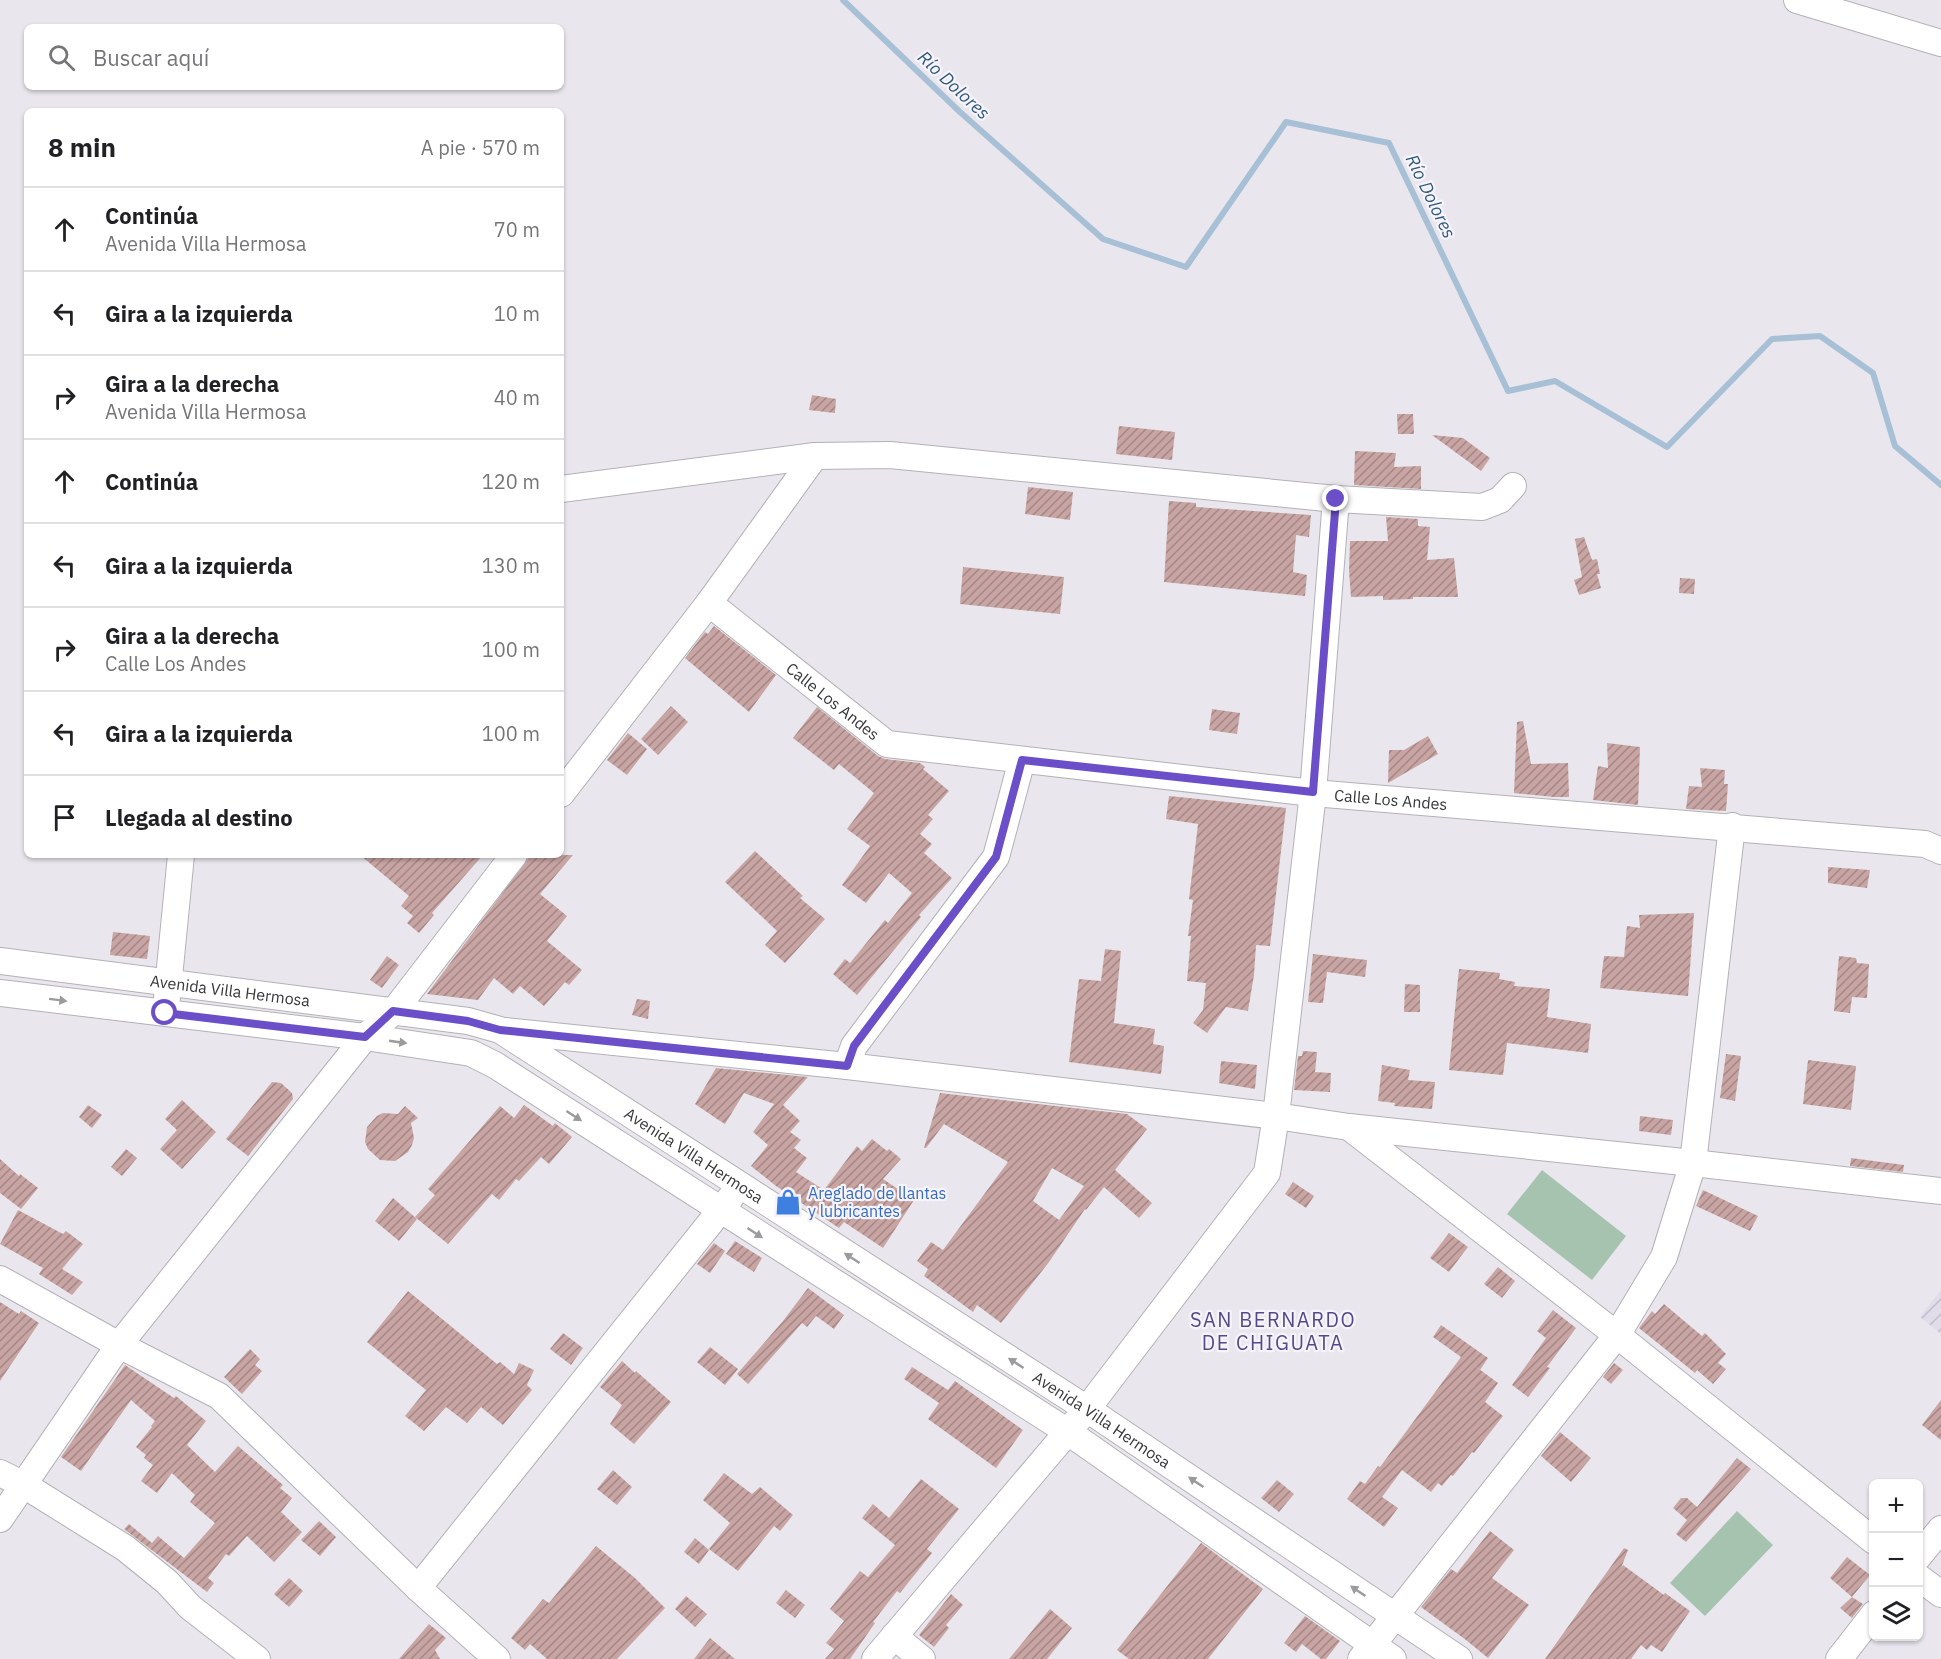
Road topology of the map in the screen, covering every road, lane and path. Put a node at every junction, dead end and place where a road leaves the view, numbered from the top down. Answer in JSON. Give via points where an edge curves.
{"nodes":[{"id":1,"x":1797,"y":0,"type":"edge"},
{"id":2,"x":1941,"y":43,"type":"edge"},
{"id":3,"x":815,"y":456,"type":"junction"},
{"id":4,"x":1513,"y":486,"type":"dead end"},
{"id":5,"x":564,"y":489,"type":"edge"},
{"id":6,"x":1336,"y":499,"type":"junction"},
{"id":7,"x":709,"y":603,"type":"junction"},
{"id":8,"x":1022,"y":760,"type":"junction"},
{"id":9,"x":564,"y":790,"type":"edge"},
{"id":10,"x":1313,"y":792,"type":"junction"},
{"id":11,"x":1732,"y":826,"type":"junction"},
{"id":12,"x":1941,"y":851,"type":"edge"},
{"id":13,"x":181,"y":858,"type":"edge"},
{"id":14,"x":512,"y":858,"type":"edge"},
{"id":15,"x":0,"y":961,"type":"edge"},
{"id":16,"x":168,"y":983,"type":"junction"},
{"id":17,"x":0,"y":993,"type":"edge"},
{"id":18,"x":393,"y":1011,"type":"junction"},
{"id":19,"x":165,"y":1013,"type":"junction"},
{"id":20,"x":500,"y":1030,"type":"junction"},
{"id":21,"x":365,"y":1037,"type":"junction"},
{"id":22,"x":847,"y":1066,"type":"junction"},
{"id":23,"x":1276,"y":1116,"type":"junction"},
{"id":24,"x":1349,"y":1127,"type":"junction"},
{"id":25,"x":1693,"y":1163,"type":"junction"},
{"id":26,"x":741,"y":1186,"type":"junction"},
{"id":27,"x":1941,"y":1191,"type":"edge"},
{"id":28,"x":719,"y":1209,"type":"junction"},
{"id":29,"x":0,"y":1278,"type":"edge"},
{"id":30,"x":1617,"y":1335,"type":"junction"},
{"id":31,"x":119,"y":1345,"type":"junction"},
{"id":32,"x":1087,"y":1409,"type":"junction"},
{"id":33,"x":1068,"y":1432,"type":"junction"},
{"id":34,"x":0,"y":1473,"type":"edge"},
{"id":35,"x":24,"y":1485,"type":"junction"},
{"id":36,"x":0,"y":1519,"type":"edge"},
{"id":37,"x":1941,"y":1528,"type":"edge"},
{"id":38,"x":1869,"y":1537,"type":"edge"},
{"id":39,"x":1923,"y":1551,"type":"edge"},
{"id":40,"x":1923,"y":1581,"type":"edge"},
{"id":41,"x":418,"y":1588,"type":"junction"},
{"id":42,"x":1941,"y":1594,"type":"edge"},
{"id":43,"x":1394,"y":1615,"type":"junction"},
{"id":44,"x":1869,"y":1620,"type":"edge"},
{"id":45,"x":894,"y":1636,"type":"junction"},
{"id":46,"x":1375,"y":1654,"type":"edge"},
{"id":47,"x":257,"y":1659,"type":"edge"},
{"id":48,"x":497,"y":1659,"type":"edge"},
{"id":49,"x":875,"y":1659,"type":"edge"},
{"id":50,"x":922,"y":1659,"type":"edge"},
{"id":51,"x":1459,"y":1659,"type":"edge"},
{"id":52,"x":1839,"y":1659,"type":"edge"}],
"edges":[{"from":1,"to":2,"type":"street"},
{"from":3,"to":5,"type":"street"},
{"from":3,"to":6,"type":"street","via":[[890,455]]},
{"from":3,"to":7,"type":"street"},
{"from":4,"to":6,"type":"street","via":[[1500,500],[1482,507]]},
{"from":6,"to":10,"type":"street"},
{"from":7,"to":8,"type":"street","name":"Calle Los Andes","via":[[887,744]]},
{"from":7,"to":9,"type":"street"},
{"from":8,"to":10,"type":"street","name":"Calle Los Andes"},
{"from":8,"to":22,"type":"street","via":[[996,857],[854,1046]]},
{"from":10,"to":11,"type":"street","name":"Calle Los Andes"},
{"from":10,"to":23,"type":"street"},
{"from":11,"to":12,"type":"street","name":"Calle Los Andes","via":[[1924,844]]},
{"from":11,"to":25,"type":"street"},
{"from":13,"to":16,"type":"street"},
{"from":14,"to":18,"type":"street"},
{"from":15,"to":16,"type":"street","name":"Avenida Villa Hermosa"},
{"from":16,"to":18,"type":"street","name":"Avenida Villa Hermosa"},
{"from":16,"to":19,"type":"street"},
{"from":17,"to":19,"type":"street","name":"Avenida Villa Hermosa","one_way":true},
{"from":18,"to":20,"type":"street","name":"Avenida Villa Hermosa","via":[[468,1021]]},
{"from":18,"to":21,"type":"street"},
{"from":19,"to":21,"type":"street","name":"Avenida Villa Hermosa"},
{"from":20,"to":22,"type":"street"},
{"from":20,"to":26,"type":"street","name":"Avenida Villa Hermosa"},
{"from":21,"to":28,"type":"street","name":"Avenida Villa Hermosa","one_way":true,"via":[[471,1053]]},
{"from":21,"to":31,"type":"street"},
{"from":22,"to":23,"type":"street"},
{"from":23,"to":24,"type":"street"},
{"from":23,"to":32,"type":"street","via":[[1267,1173]]},
{"from":24,"to":25,"type":"street"},
{"from":24,"to":30,"type":"street"},
{"from":25,"to":27,"type":"street"},
{"from":25,"to":30,"type":"street","via":[[1664,1257]]},
{"from":26,"to":28,"type":"street"},
{"from":32,"to":26,"type":"street","name":"Avenida Villa Hermosa","one_way":true},
{"from":28,"to":33,"type":"street","name":"Avenida Villa Hermosa","one_way":true},
{"from":28,"to":41,"type":"street"},
{"from":29,"to":31,"type":"street"},
{"from":30,"to":38,"type":"street"},
{"from":30,"to":43,"type":"street"},
{"from":31,"to":35,"type":"street"},
{"from":31,"to":41,"type":"street","via":[[219,1396]]},
{"from":32,"to":33,"type":"street"},
{"from":43,"to":32,"type":"street","name":"Avenida Villa Hermosa","one_way":true},
{"from":33,"to":45,"type":"street"},
{"from":33,"to":46,"type":"street","name":"Avenida Villa Hermosa"},
{"from":34,"to":35,"type":"street"},
{"from":35,"to":36,"type":"street"},
{"from":35,"to":47,"type":"street","via":[[125,1548],[167,1582],[190,1607]]},
{"from":37,"to":39,"type":"street"},
{"from":40,"to":42,"type":"street"},
{"from":41,"to":48,"type":"street"},
{"from":43,"to":46,"type":"street"},
{"from":43,"to":51,"type":"street","name":"Avenida Villa Hermosa"},
{"from":44,"to":52,"type":"street"},
{"from":45,"to":49,"type":"street"},
{"from":45,"to":50,"type":"street"}]}
